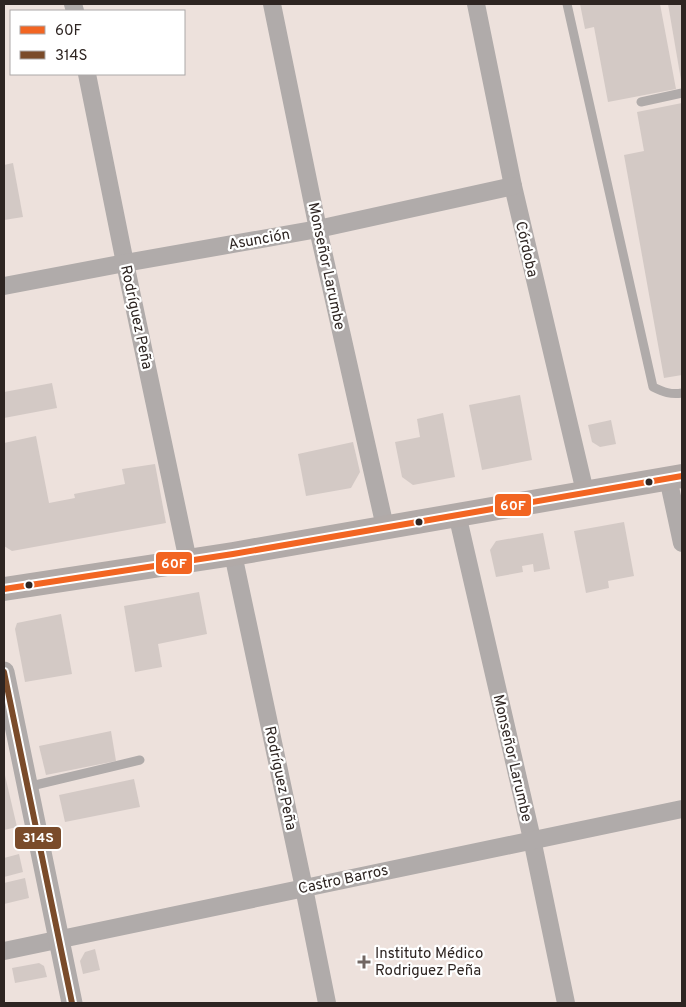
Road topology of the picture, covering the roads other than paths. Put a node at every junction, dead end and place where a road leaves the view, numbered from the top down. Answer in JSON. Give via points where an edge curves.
{"nodes":[{"id":1,"x":272,"y":4,"type":"edge"},
{"id":2,"x":476,"y":4,"type":"edge"},
{"id":3,"x":567,"y":4,"type":"edge"},
{"id":4,"x":87,"y":75,"type":"edge"},
{"id":5,"x":682,"y":93,"type":"edge"},
{"id":6,"x":642,"y":102,"type":"dead end"},
{"id":7,"x":513,"y":186,"type":"junction"},
{"id":8,"x":318,"y":229,"type":"junction"},
{"id":9,"x":125,"y":262,"type":"junction"},
{"id":10,"x":4,"y":286,"type":"edge"},
{"id":11,"x":682,"y":393,"type":"edge"},
{"id":12,"x":675,"y":477,"type":"edge"},
{"id":13,"x":585,"y":492,"type":"junction"},
{"id":14,"x":457,"y":514,"type":"junction"},
{"id":15,"x":385,"y":527,"type":"junction"},
{"id":16,"x":682,"y":543,"type":"edge"},
{"id":17,"x":233,"y":554,"type":"junction"},
{"id":18,"x":188,"y":560,"type":"junction"},
{"id":19,"x":4,"y":589,"type":"edge"},
{"id":20,"x":4,"y":672,"type":"edge"},
{"id":21,"x":140,"y":760,"type":"dead end"},
{"id":22,"x":27,"y":787,"type":"junction"},
{"id":23,"x":682,"y":809,"type":"edge"},
{"id":24,"x":532,"y":839,"type":"junction"},
{"id":25,"x":304,"y":888,"type":"junction"},
{"id":26,"x":58,"y":939,"type":"junction"},
{"id":27,"x":4,"y":951,"type":"edge"},
{"id":28,"x":72,"y":1003,"type":"edge"},
{"id":29,"x":326,"y":1003,"type":"edge"},
{"id":30,"x":566,"y":1003,"type":"edge"}],
"edges":[{"from":1,"to":8,"type":"street","name":"Monseñor Larumbe"},
{"from":2,"to":7,"type":"street","name":"Córdoba"},
{"from":3,"to":11,"type":"lane","via":[[653,386],[663,393]]},
{"from":4,"to":9,"type":"street","name":"Rodríguez Peña"},
{"from":5,"to":6,"type":"lane"},
{"from":7,"to":8,"type":"street","name":"Asunción"},
{"from":7,"to":13,"type":"street","name":"Córdoba"},
{"from":8,"to":9,"type":"street","name":"Asunción"},
{"from":8,"to":15,"type":"street","name":"Monseñor Larumbe"},
{"from":9,"to":10,"type":"street","name":"Asunción"},
{"from":9,"to":18,"type":"street","name":"Rodríguez Peña"},
{"from":12,"to":13,"type":"main road"},
{"from":12,"to":16,"type":"street"},
{"from":13,"to":14,"type":"main road"},
{"from":14,"to":15,"type":"main road"},
{"from":14,"to":24,"type":"street","name":"Monseñor Larumbe"},
{"from":15,"to":17,"type":"main road"},
{"from":17,"to":18,"type":"main road"},
{"from":17,"to":25,"type":"street","name":"Rodríguez Peña"},
{"from":18,"to":19,"type":"main road"},
{"from":20,"to":22,"type":"street"},
{"from":21,"to":22,"type":"lane"},
{"from":22,"to":26,"type":"street"},
{"from":23,"to":24,"type":"street","name":"Castro Barros"},
{"from":24,"to":25,"type":"street","name":"Castro Barros"},
{"from":24,"to":30,"type":"street","name":"Monseñor Larumbe"},
{"from":25,"to":26,"type":"street","name":"Castro Barros"},
{"from":25,"to":29,"type":"street","name":"Rodríguez Peña"},
{"from":26,"to":27,"type":"street","name":"Castro Barros"},
{"from":26,"to":28,"type":"street"}]}
